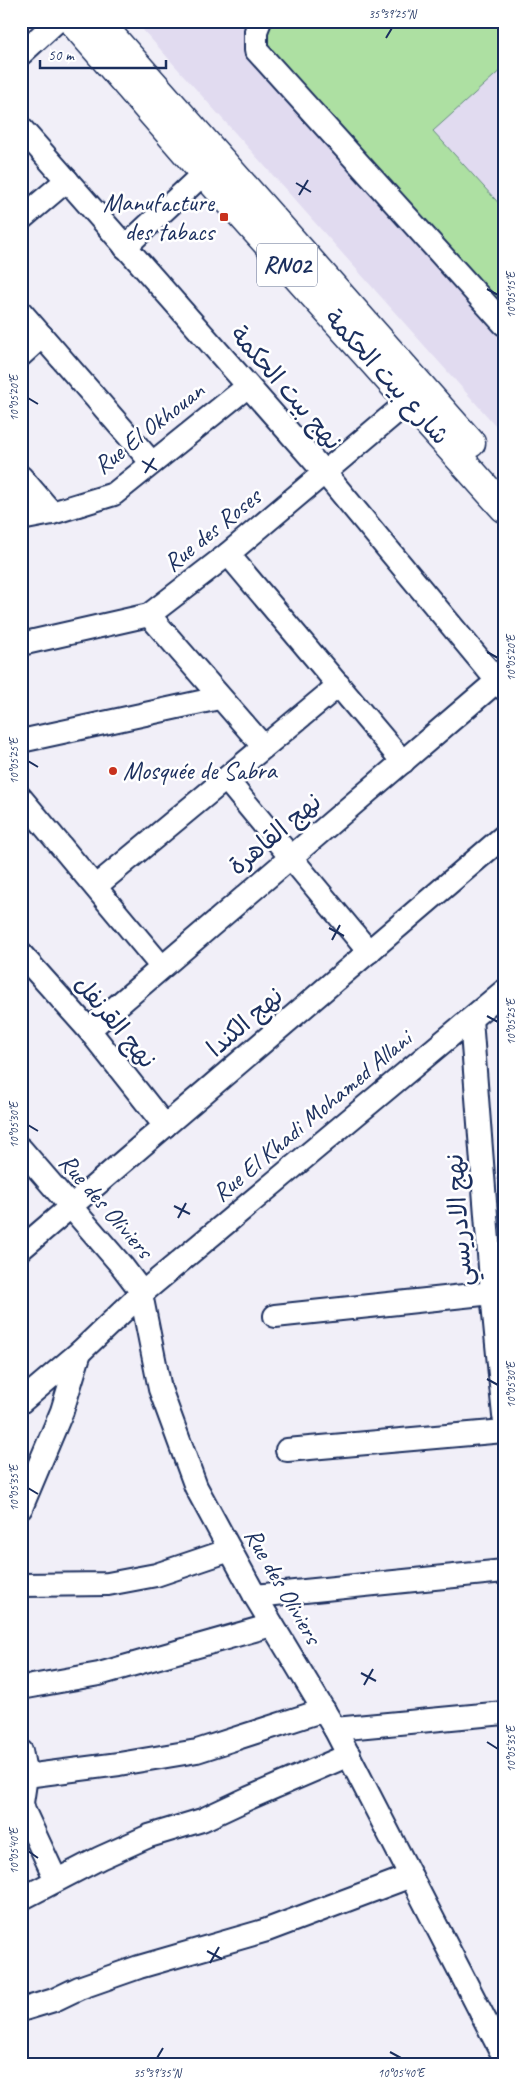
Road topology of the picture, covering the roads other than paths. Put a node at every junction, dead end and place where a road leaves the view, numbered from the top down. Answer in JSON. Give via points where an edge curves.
{"nodes":[{"id":1,"x":57,"y":21,"type":"edge"},
{"id":2,"x":72,"y":21,"type":"edge"},
{"id":3,"x":98,"y":21,"type":"edge"},
{"id":4,"x":260,"y":21,"type":"edge"},
{"id":5,"x":21,"y":54,"type":"edge"},
{"id":6,"x":21,"y":128,"type":"edge"},
{"id":7,"x":204,"y":173,"type":"junction"},
{"id":8,"x":66,"y":180,"type":"junction"},
{"id":9,"x":21,"y":219,"type":"edge"},
{"id":10,"x":125,"y":247,"type":"junction"},
{"id":11,"x":21,"y":312,"type":"edge"},
{"id":12,"x":504,"y":324,"type":"edge"},
{"id":13,"x":42,"y":336,"type":"junction"},
{"id":14,"x":21,"y":355,"type":"edge"},
{"id":15,"x":248,"y":386,"type":"junction"},
{"id":16,"x":409,"y":401,"type":"junction"},
{"id":17,"x":152,"y":463,"type":"junction"},
{"id":18,"x":324,"y":472,"type":"junction"},
{"id":19,"x":21,"y":478,"type":"edge"},
{"id":20,"x":504,"y":480,"type":"edge"},
{"id":21,"x":504,"y":508,"type":"edge"},
{"id":22,"x":52,"y":513,"type":"junction"},
{"id":23,"x":21,"y":519,"type":"edge"},
{"id":24,"x":228,"y":554,"type":"junction"},
{"id":25,"x":149,"y":615,"type":"junction"},
{"id":26,"x":21,"y":644,"type":"edge"},
{"id":27,"x":339,"y":685,"type":"junction"},
{"id":28,"x":500,"y":685,"type":"edge"},
{"id":29,"x":219,"y":698,"type":"junction"},
{"id":30,"x":23,"y":734,"type":"edge"},
{"id":31,"x":263,"y":746,"type":"junction"},
{"id":32,"x":403,"y":762,"type":"junction"},
{"id":33,"x":226,"y":779,"type":"junction"},
{"id":34,"x":21,"y":798,"type":"edge"},
{"id":35,"x":504,"y":836,"type":"edge"},
{"id":36,"x":291,"y":856,"type":"junction"},
{"id":37,"x":96,"y":886,"type":"junction"},
{"id":38,"x":369,"y":952,"type":"junction"},
{"id":39,"x":21,"y":954,"type":"edge"},
{"id":40,"x":161,"y":966,"type":"junction"},
{"id":41,"x":504,"y":991,"type":"edge"},
{"id":42,"x":470,"y":1019,"type":"junction"},
{"id":43,"x":89,"y":1030,"type":"junction"},
{"id":44,"x":165,"y":1126,"type":"junction"},
{"id":45,"x":21,"y":1149,"type":"edge"},
{"id":46,"x":70,"y":1207,"type":"junction"},
{"id":47,"x":21,"y":1249,"type":"edge"},
{"id":48,"x":492,"y":1292,"type":"junction"},
{"id":49,"x":141,"y":1294,"type":"junction"},
{"id":50,"x":275,"y":1316,"type":"dead end"},
{"id":51,"x":80,"y":1352,"type":"junction"},
{"id":52,"x":21,"y":1402,"type":"edge"},
{"id":53,"x":504,"y":1416,"type":"edge"},
{"id":54,"x":504,"y":1431,"type":"edge"},
{"id":55,"x":287,"y":1450,"type":"dead end"},
{"id":56,"x":21,"y":1508,"type":"edge"},
{"id":57,"x":230,"y":1550,"type":"junction"},
{"id":58,"x":504,"y":1572,"type":"edge"},
{"id":59,"x":21,"y":1585,"type":"edge"},
{"id":60,"x":255,"y":1596,"type":"junction"},
{"id":61,"x":272,"y":1624,"type":"junction"},
{"id":62,"x":21,"y":1688,"type":"edge"},
{"id":63,"x":504,"y":1713,"type":"edge"},
{"id":64,"x":329,"y":1720,"type":"junction"},
{"id":65,"x":21,"y":1751,"type":"edge"},
{"id":66,"x":349,"y":1756,"type":"junction"},
{"id":67,"x":26,"y":1776,"type":"junction"},
{"id":68,"x":22,"y":1803,"type":"edge"},
{"id":69,"x":411,"y":1876,"type":"junction"},
{"id":70,"x":56,"y":1880,"type":"junction"},
{"id":71,"x":21,"y":1899,"type":"edge"},
{"id":72,"x":21,"y":2010,"type":"edge"},
{"id":73,"x":504,"y":2057,"type":"edge"}],
"edges":[{"from":1,"to":5,"type":"street"},
{"from":2,"to":7,"type":"main road","name":"شارع بيت الحكمة","number":"RN02"},
{"from":3,"to":20,"type":"main road","name":"شارع بيت الحكمة","number":"RN02"},
{"from":4,"to":12,"type":"street","via":[[256,31],[256,50]]},
{"from":6,"to":8,"type":"street","name":"نهج بيت الحكمة"},
{"from":7,"to":10,"type":"street"},
{"from":7,"to":16,"type":"main road","name":"شارع بيت الحكمة","number":"RN02"},
{"from":8,"to":9,"type":"street"},
{"from":8,"to":10,"type":"street","name":"نهج بيت الحكمة"},
{"from":10,"to":15,"type":"street","name":"نهج بيت الحكمة"},
{"from":11,"to":13,"type":"street"},
{"from":13,"to":14,"type":"street"},
{"from":13,"to":17,"type":"street"},
{"from":15,"to":17,"type":"street","name":"Rue El Okhouan"},
{"from":15,"to":18,"type":"street","name":"نهج بيت الحكمة"},
{"from":16,"to":18,"type":"street","name":"Rue des Roses"},
{"from":16,"to":21,"type":"main road","name":"شارع بيت الحكمة","number":"RN02"},
{"from":17,"to":22,"type":"street","name":"Rue El Okhouan","via":[[114,494]]},
{"from":18,"to":24,"type":"street","name":"Rue des Roses"},
{"from":18,"to":28,"type":"street","name":"نهج بيت الحكمة"},
{"from":19,"to":22,"type":"street"},
{"from":22,"to":23,"type":"street","name":"Rue El Okhouan"},
{"from":24,"to":25,"type":"street","name":"Rue des Roses"},
{"from":24,"to":27,"type":"street"},
{"from":25,"to":26,"type":"street","name":"Rue des Roses"},
{"from":25,"to":29,"type":"street"},
{"from":27,"to":31,"type":"street"},
{"from":27,"to":32,"type":"street"},
{"from":28,"to":32,"type":"street","name":"نهج القاهرة"},
{"from":29,"to":30,"type":"street"},
{"from":29,"to":31,"type":"street"},
{"from":31,"to":33,"type":"street"},
{"from":32,"to":36,"type":"street","name":"نهج القاهرة"},
{"from":33,"to":36,"type":"street"},
{"from":33,"to":37,"type":"street"},
{"from":34,"to":37,"type":"street"},
{"from":35,"to":38,"type":"street","name":"نهج الكندا"},
{"from":36,"to":38,"type":"street"},
{"from":36,"to":40,"type":"street","name":"نهج القاهرة"},
{"from":37,"to":40,"type":"street"},
{"from":38,"to":44,"type":"street","name":"نهج الكندا"},
{"from":39,"to":43,"type":"street","name":"نهج القرنفل"},
{"from":40,"to":43,"type":"street","name":"نهج القاهرة"},
{"from":41,"to":42,"type":"street","name":"Rue El Khadi Mohamed Allani"},
{"from":42,"to":48,"type":"street","name":"نهج الادريسي"},
{"from":42,"to":49,"type":"street","name":"Rue El Khadi Mohamed Allani"},
{"from":43,"to":44,"type":"street","name":"نهج القرنفل"},
{"from":44,"to":46,"type":"street","name":"نهج الكندا"},
{"from":45,"to":46,"type":"street","name":"Rue des Oliviers"},
{"from":46,"to":47,"type":"street","name":"نهج الكندا"},
{"from":46,"to":49,"type":"street","name":"Rue des Oliviers","via":[[122,1266]]},
{"from":48,"to":50,"type":"street"},
{"from":48,"to":53,"type":"street","name":"نهج الادريسي"},
{"from":49,"to":51,"type":"street","name":"Rue El Khadi Mohamed Allani"},
{"from":49,"to":57,"type":"street","name":"Rue des Oliviers","via":[[160,1389],[196,1487]]},
{"from":51,"to":52,"type":"street","name":"Rue El Khadi Mohamed Allani"},
{"from":51,"to":56,"type":"street","via":[[62,1411]]},
{"from":54,"to":55,"type":"street"},
{"from":57,"to":59,"type":"street","via":[[156,1575],[108,1584]]},
{"from":57,"to":60,"type":"street","name":"Rue des Oliviers"},
{"from":58,"to":60,"type":"street"},
{"from":60,"to":61,"type":"street","name":"Rue des Oliviers"},
{"from":61,"to":62,"type":"street","via":[[99,1674]]},
{"from":61,"to":64,"type":"street","name":"Rue des Oliviers"},
{"from":63,"to":64,"type":"street"},
{"from":64,"to":66,"type":"street","name":"Rue des Oliviers"},
{"from":64,"to":67,"type":"street","via":[[197,1751]]},
{"from":65,"to":67,"type":"street"},
{"from":66,"to":69,"type":"street","name":"Rue des Oliviers"},
{"from":66,"to":70,"type":"street","via":[[202,1820],[149,1836]]},
{"from":67,"to":68,"type":"street"},
{"from":68,"to":70,"type":"street"},
{"from":69,"to":72,"type":"street","via":[[267,1930],[139,1967]]},
{"from":69,"to":73,"type":"street","name":"Rue des Oliviers"},
{"from":70,"to":71,"type":"street"}]}
